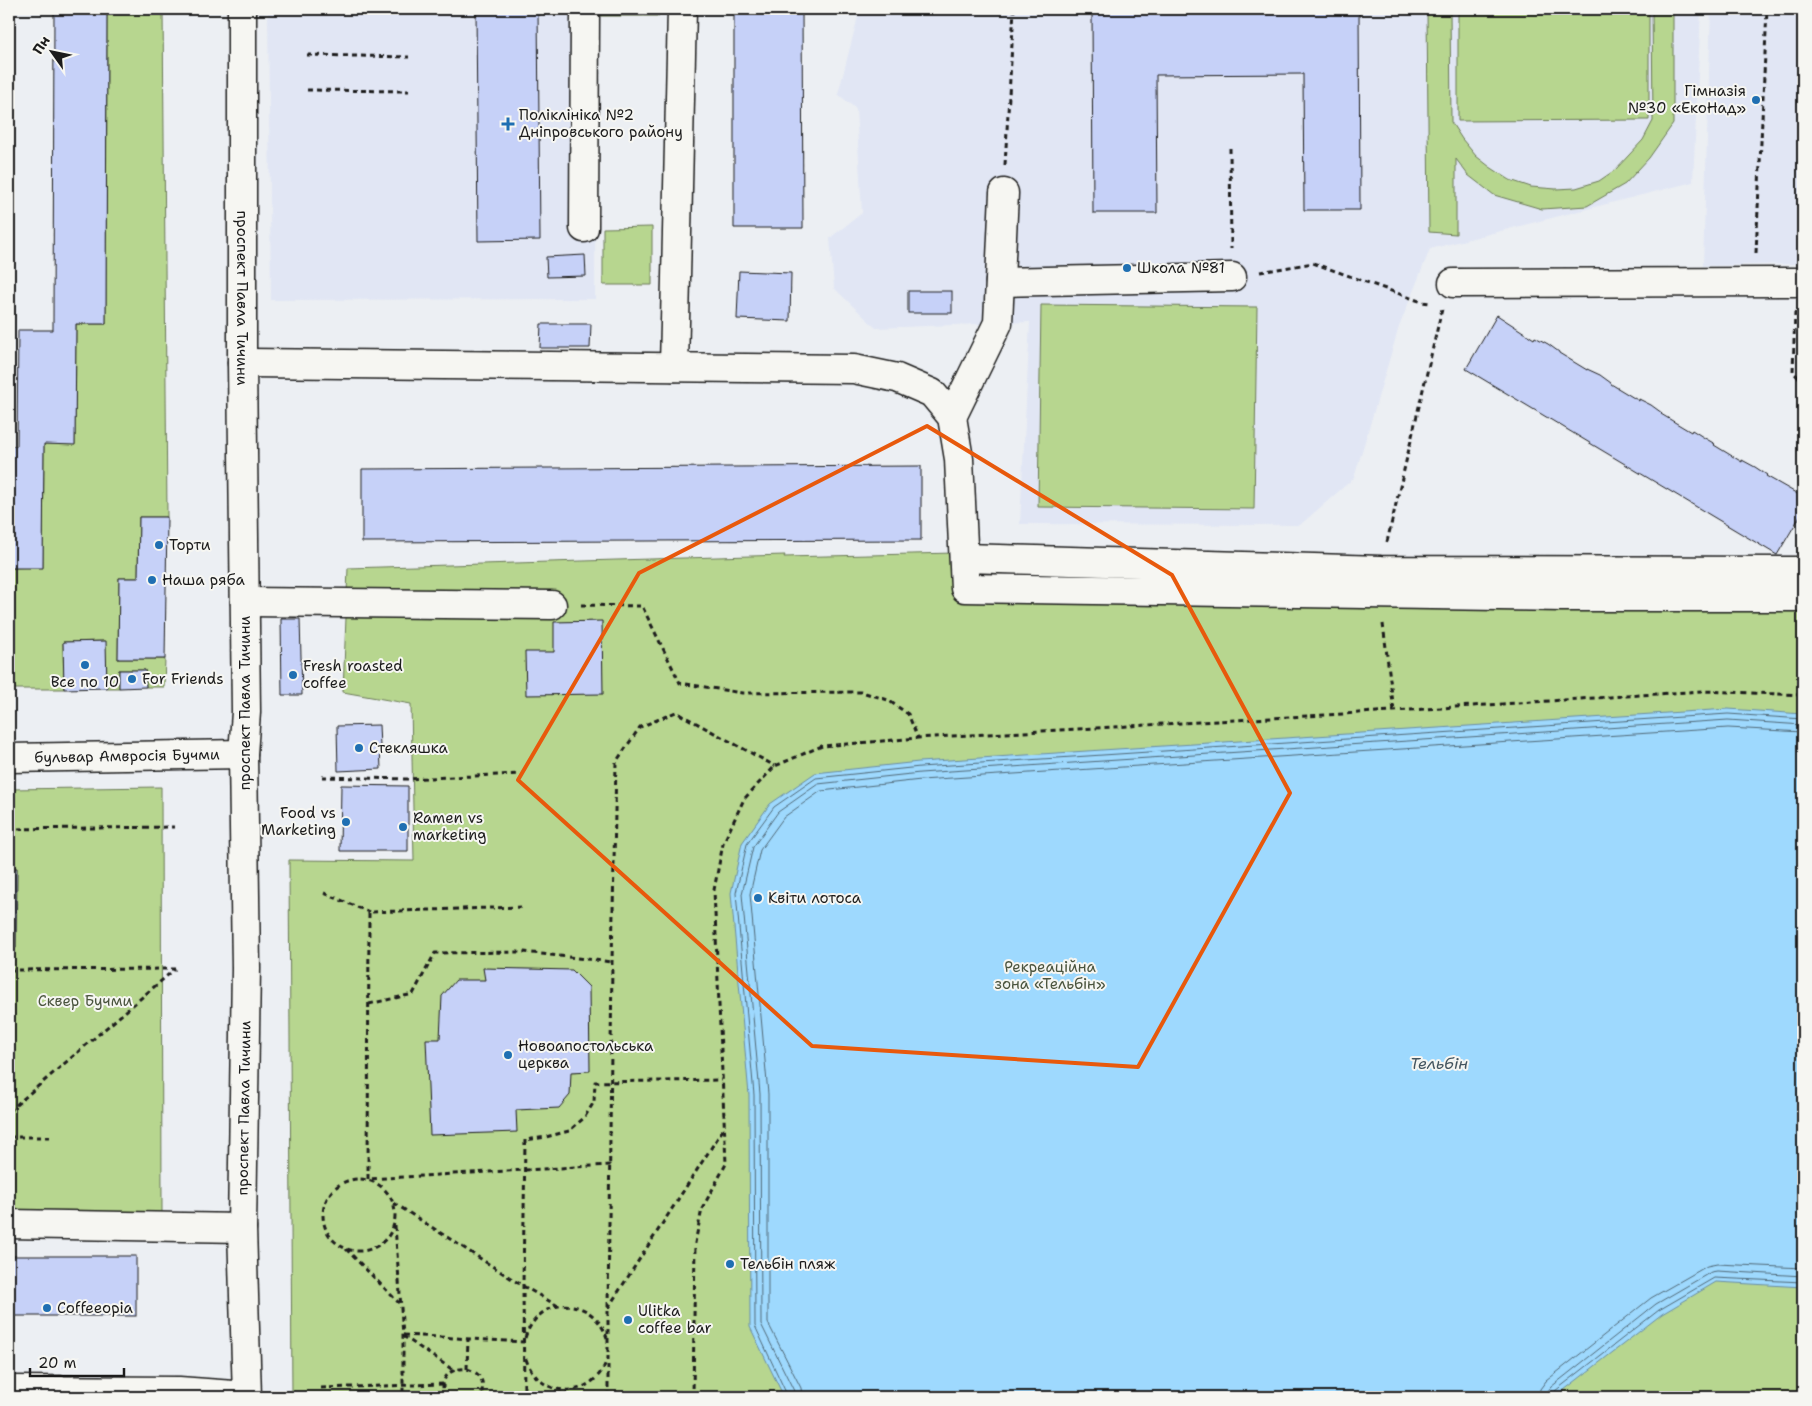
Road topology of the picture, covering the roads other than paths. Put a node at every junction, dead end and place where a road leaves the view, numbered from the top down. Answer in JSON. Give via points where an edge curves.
{"nodes":[{"id":1,"x":242,"y":9,"type":"edge"},
{"id":2,"x":585,"y":9,"type":"edge"},
{"id":3,"x":682,"y":9,"type":"edge"},
{"id":4,"x":1004,"y":193,"type":"road end"},
{"id":5,"x":584,"y":228,"type":"dead end"},
{"id":6,"x":1232,"y":277,"type":"road end"},
{"id":7,"x":1000,"y":282,"type":"junction"},
{"id":8,"x":1799,"y":282,"type":"edge"},
{"id":9,"x":1453,"y":283,"type":"dead end"},
{"id":10,"x":242,"y":363,"type":"junction"},
{"id":11,"x":674,"y":367,"type":"junction"},
{"id":12,"x":952,"y":417,"type":"junction"},
{"id":13,"x":964,"y":558,"type":"junction"},
{"id":14,"x":1803,"y":571,"type":"edge"},
{"id":15,"x":1381,"y":582,"type":"junction"},
{"id":16,"x":1803,"y":597,"type":"edge"},
{"id":17,"x":245,"y":602,"type":"junction"},
{"id":18,"x":552,"y":605,"type":"road end"},
{"id":19,"x":243,"y":754,"type":"junction"},
{"id":20,"x":9,"y":758,"type":"edge"},
{"id":21,"x":9,"y":1224,"type":"edge"},
{"id":22,"x":242,"y":1228,"type":"junction"},
{"id":23,"x":9,"y":1390,"type":"edge"},
{"id":24,"x":247,"y":1396,"type":"edge"}],
"edges":[{"from":1,"to":10,"type":"street","name":"проспект Павла Тичини"},
{"from":2,"to":5,"type":"street"},
{"from":3,"to":11,"type":"street"},
{"from":4,"to":7,"type":"street"},
{"from":6,"to":7,"type":"street"},
{"from":7,"to":12,"type":"street","via":[[998,323]]},
{"from":8,"to":9,"type":"street"},
{"from":10,"to":11,"type":"street"},
{"from":10,"to":17,"type":"street","name":"проспект Павла Тичини"},
{"from":11,"to":12,"type":"street","via":[[854,369],[897,378],[932,393]]},
{"from":12,"to":13,"type":"street","via":[[959,458]]},
{"from":13,"to":15,"type":"street"},
{"from":13,"to":15,"type":"street","via":[[965,588]]},
{"from":14,"to":15,"type":"street"},
{"from":15,"to":16,"type":"street"},
{"from":17,"to":18,"type":"street"},
{"from":17,"to":19,"type":"street","name":"проспект Павла Тичини"},
{"from":19,"to":20,"type":"street","name":"бульвар Амвросія Бучми"},
{"from":19,"to":22,"type":"street","name":"проспект Павла Тичини","via":[[246,968]]},
{"from":21,"to":22,"type":"street"},
{"from":22,"to":24,"type":"street","name":"проспект Павла Тичини"},
{"from":23,"to":24,"type":"street","via":[[178,1391]]}]}
